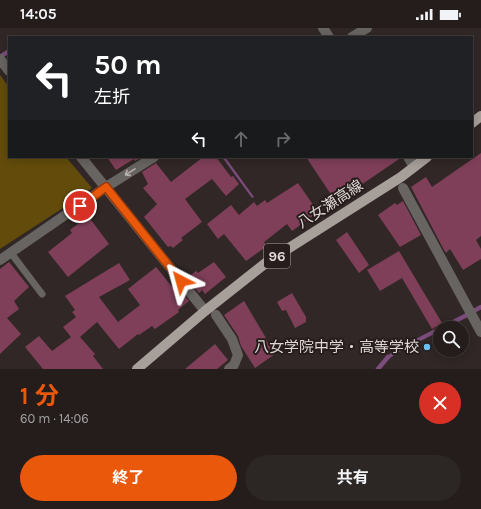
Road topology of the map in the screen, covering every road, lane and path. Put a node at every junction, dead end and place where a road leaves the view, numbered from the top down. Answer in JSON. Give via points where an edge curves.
{"nodes":[{"id":1,"x":367,"y":28,"type":"edge"},
{"id":2,"x":354,"y":36,"type":"edge"},
{"id":3,"x":0,"y":60,"type":"edge"},
{"id":4,"x":8,"y":70,"type":"edge"},
{"id":5,"x":481,"y":116,"type":"edge"},
{"id":6,"x":473,"y":122,"type":"edge"},
{"id":7,"x":82,"y":158,"type":"edge"},
{"id":8,"x":152,"y":158,"type":"edge"},
{"id":9,"x":409,"y":158,"type":"edge"},
{"id":10,"x":426,"y":158,"type":"edge"},
{"id":11,"x":414,"y":167,"type":"junction"},
{"id":12,"x":106,"y":187,"type":"junction"},
{"id":13,"x":403,"y":188,"type":"dead end"},
{"id":14,"x":11,"y":253,"type":"junction"},
{"id":15,"x":0,"y":260,"type":"edge"},
{"id":16,"x":42,"y":294,"type":"dead end"},
{"id":17,"x":205,"y":311,"type":"junction"},
{"id":18,"x":216,"y":315,"type":"dead end"},
{"id":19,"x":481,"y":332,"type":"edge"},
{"id":20,"x":137,"y":369,"type":"edge"},
{"id":21,"x":229,"y":369,"type":"edge"}],
"edges":[{"from":1,"to":2,"type":"street"},
{"from":3,"to":4,"type":"street"},
{"from":5,"to":6,"type":"main road"},
{"from":7,"to":12,"type":"street"},
{"from":8,"to":12,"type":"street","one_way":true},
{"from":9,"to":11,"type":"street"},
{"from":10,"to":11,"type":"main road","name":"八女瀬高線","number":"96"},
{"from":11,"to":17,"type":"main road","name":"八女瀬高線","number":"96","via":[[267,262]]},
{"from":12,"to":14,"type":"street"},
{"from":12,"to":17,"type":"street"},
{"from":13,"to":19,"type":"street"},
{"from":14,"to":15,"type":"street"},
{"from":14,"to":16,"type":"lane"},
{"from":17,"to":20,"type":"main road","name":"八女瀬高線","number":"96"},
{"from":18,"to":21,"type":"street","via":[[232,339],[238,355],[234,365]]}]}
